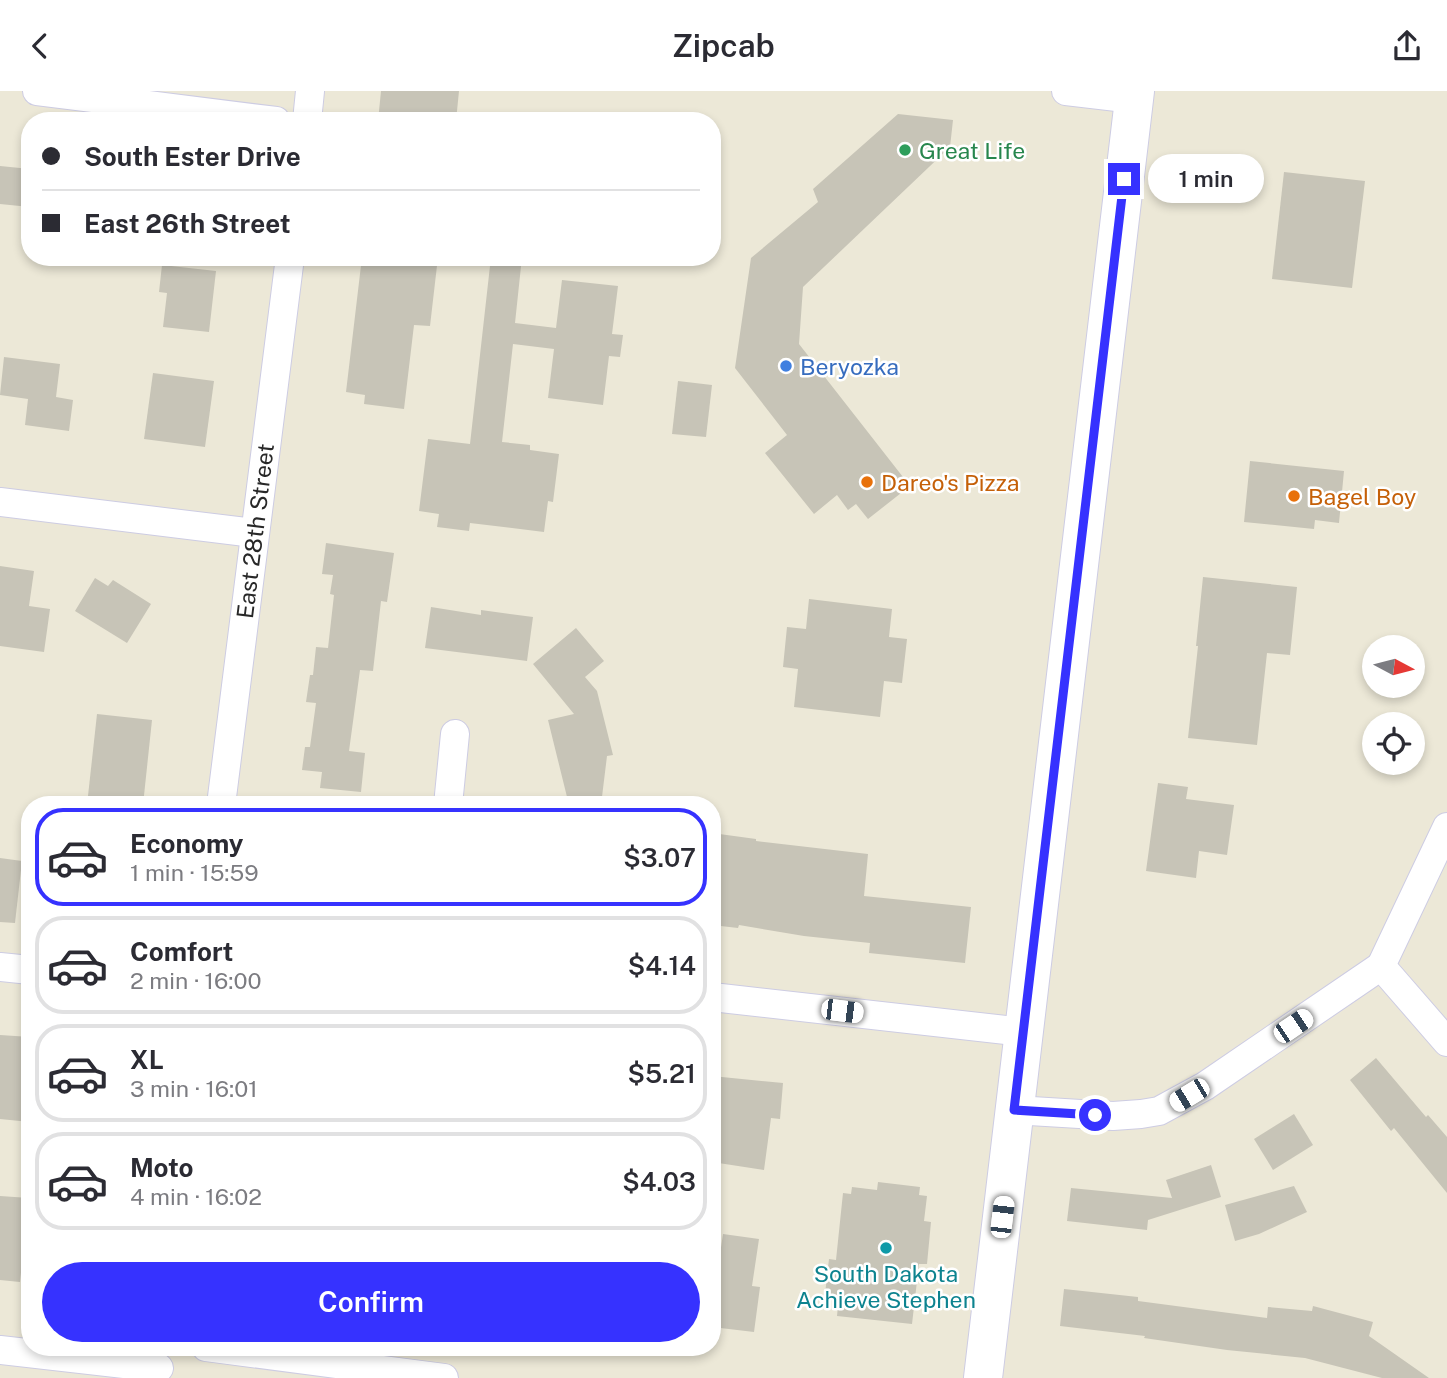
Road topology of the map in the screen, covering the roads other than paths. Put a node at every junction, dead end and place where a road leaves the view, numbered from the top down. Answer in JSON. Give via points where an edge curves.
{"nodes":[{"id":1,"x":37,"y":91,"type":"edge"},
{"id":2,"x":310,"y":91,"type":"edge"},
{"id":3,"x":1066,"y":91,"type":"edge"},
{"id":4,"x":1134,"y":95,"type":"edge"},
{"id":5,"x":204,"y":112,"type":"edge"},
{"id":6,"x":308,"y":112,"type":"edge"},
{"id":7,"x":289,"y":266,"type":"edge"},
{"id":8,"x":0,"y":502,"type":"edge"},
{"id":9,"x":254,"y":533,"type":"junction"},
{"id":10,"x":455,"y":734,"type":"dead end"},
{"id":11,"x":222,"y":796,"type":"edge"},
{"id":12,"x":449,"y":796,"type":"edge"},
{"id":13,"x":1447,"y":827,"type":"edge"},
{"id":14,"x":1381,"y":965,"type":"junction"},
{"id":15,"x":0,"y":967,"type":"edge"},
{"id":16,"x":21,"y":969,"type":"edge"},
{"id":17,"x":721,"y":998,"type":"edge"},
{"id":18,"x":1024,"y":1033,"type":"junction"},
{"id":19,"x":1447,"y":1042,"type":"edge"},
{"id":20,"x":1014,"y":1110,"type":"junction"},
{"id":21,"x":0,"y":1350,"type":"edge"},
{"id":22,"x":21,"y":1352,"type":"edge"},
{"id":23,"x":68,"y":1356,"type":"edge"},
{"id":24,"x":275,"y":1356,"type":"edge"},
{"id":25,"x":159,"y":1364,"type":"edge"},
{"id":26,"x":444,"y":1378,"type":"edge"},
{"id":27,"x":983,"y":1378,"type":"edge"}],
"edges":[{"from":1,"to":5,"type":"street"},
{"from":2,"to":6,"type":"street"},
{"from":3,"to":4,"type":"street"},
{"from":4,"to":18,"type":"main road"},
{"from":7,"to":9,"type":"street","name":"East 28th Street"},
{"from":8,"to":9,"type":"street"},
{"from":9,"to":11,"type":"street","name":"East 28th Street"},
{"from":10,"to":12,"type":"street"},
{"from":13,"to":14,"type":"street"},
{"from":14,"to":19,"type":"street"},
{"from":14,"to":20,"type":"street","via":[[1205,1086],[1159,1111],[1113,1116]]},
{"from":15,"to":16,"type":"street"},
{"from":17,"to":18,"type":"street"},
{"from":18,"to":20,"type":"main road"},
{"from":20,"to":27,"type":"main road"},
{"from":21,"to":22,"type":"street"},
{"from":23,"to":25,"type":"street"},
{"from":24,"to":26,"type":"street"}]}
